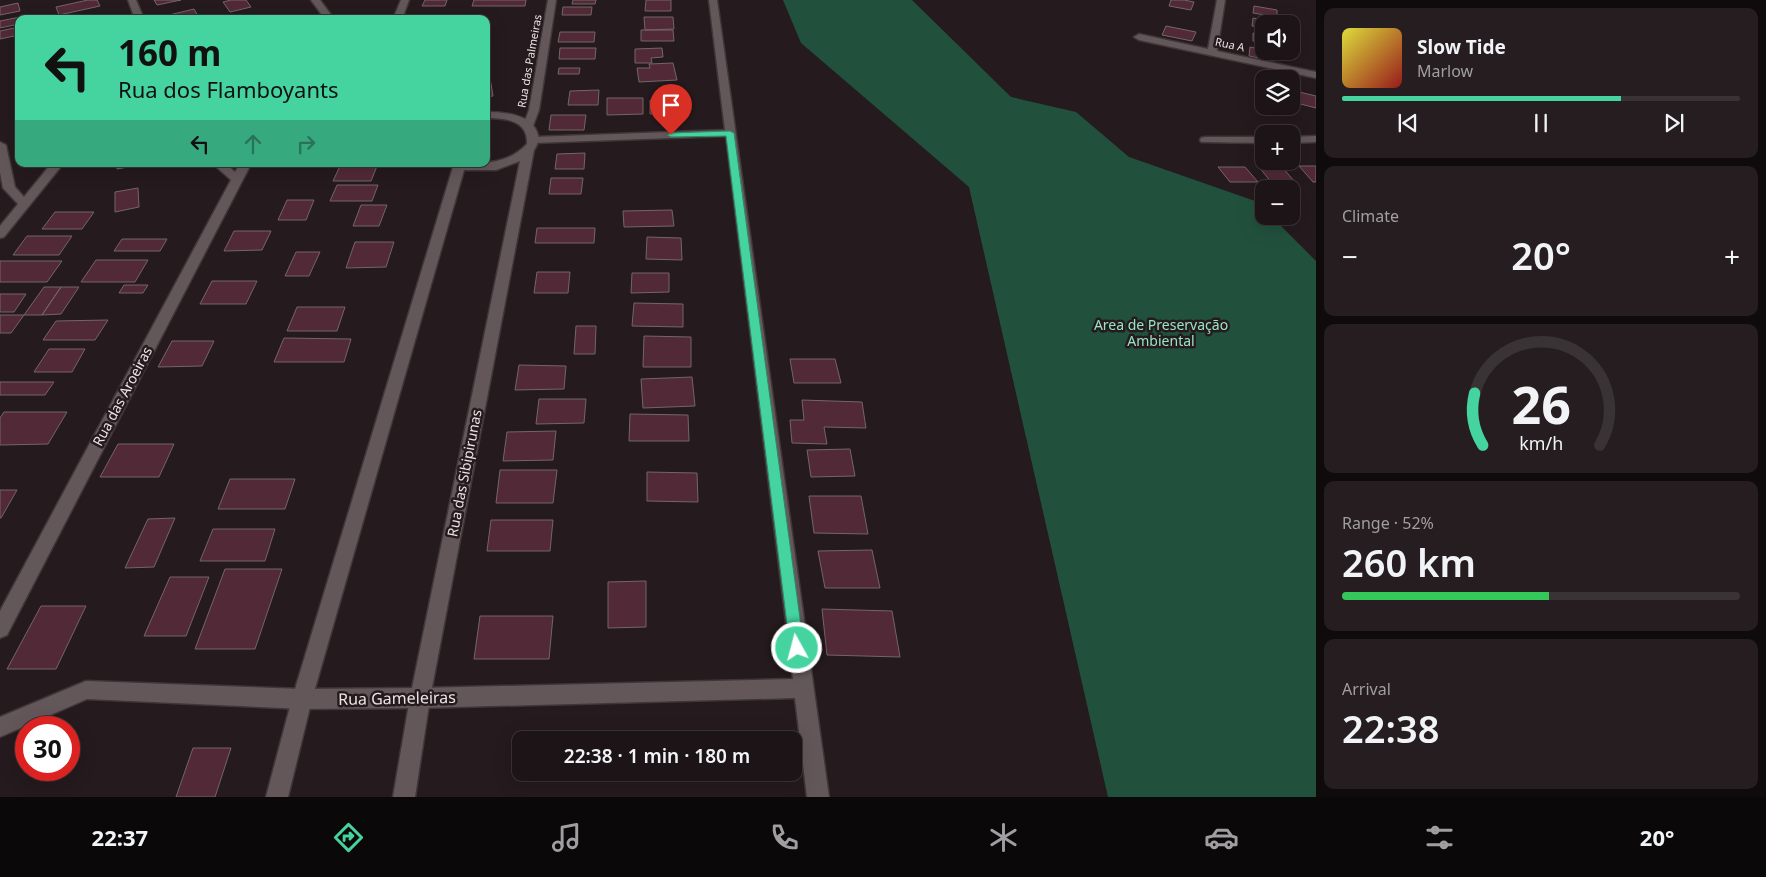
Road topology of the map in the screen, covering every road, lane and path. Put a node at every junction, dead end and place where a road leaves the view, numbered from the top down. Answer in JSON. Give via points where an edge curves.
{"nodes":[{"id":1,"x":132,"y":0,"type":"edge"},
{"id":2,"x":315,"y":0,"type":"edge"},
{"id":3,"x":405,"y":0,"type":"edge"},
{"id":4,"x":552,"y":0,"type":"edge"},
{"id":5,"x":713,"y":0,"type":"edge"},
{"id":6,"x":1220,"y":0,"type":"edge"},
{"id":7,"x":138,"y":15,"type":"edge"},
{"id":8,"x":327,"y":15,"type":"edge"},
{"id":9,"x":399,"y":15,"type":"edge"},
{"id":10,"x":1139,"y":37,"type":"dead end"},
{"id":11,"x":1212,"y":52,"type":"junction"},
{"id":12,"x":1316,"y":75,"type":"edge"},
{"id":13,"x":490,"y":115,"type":"edge"},
{"id":14,"x":528,"y":126,"type":"junction"},
{"id":15,"x":730,"y":133,"type":"junction"},
{"id":16,"x":1205,"y":140,"type":"dead end"},
{"id":17,"x":1255,"y":140,"type":"edge"},
{"id":18,"x":1300,"y":140,"type":"edge"},
{"id":19,"x":1316,"y":140,"type":"edge"},
{"id":20,"x":0,"y":145,"type":"edge"},
{"id":21,"x":530,"y":145,"type":"junction"},
{"id":22,"x":490,"y":166,"type":"edge"},
{"id":23,"x":55,"y":167,"type":"edge"},
{"id":24,"x":223,"y":167,"type":"edge"},
{"id":25,"x":242,"y":167,"type":"edge"},
{"id":26,"x":456,"y":167,"type":"edge"},
{"id":27,"x":236,"y":178,"type":"junction"},
{"id":28,"x":24,"y":204,"type":"junction"},
{"id":29,"x":0,"y":234,"type":"edge"},
{"id":30,"x":0,"y":629,"type":"edge"},
{"id":31,"x":802,"y":688,"type":"junction"},
{"id":32,"x":302,"y":698,"type":"junction"},
{"id":33,"x":420,"y":698,"type":"junction"},
{"id":34,"x":0,"y":727,"type":"edge"},
{"id":35,"x":277,"y":797,"type":"edge"},
{"id":36,"x":404,"y":797,"type":"edge"},
{"id":37,"x":818,"y":797,"type":"edge"}],
"edges":[{"from":1,"to":7,"type":"street"},
{"from":2,"to":8,"type":"street"},
{"from":3,"to":9,"type":"street"},
{"from":4,"to":14,"type":"street","name":"Rua das Palmeiras","via":[[534,110]]},
{"from":5,"to":15,"type":"street"},
{"from":6,"to":11,"type":"street"},
{"from":10,"to":11,"type":"street","name":"Rua A"},
{"from":11,"to":12,"type":"street","name":"Rua A"},
{"from":13,"to":14,"type":"street","via":[[520,120]]},
{"from":14,"to":21,"type":"street","via":[[532,133]]},
{"from":15,"to":21,"type":"street"},
{"from":15,"to":31,"type":"street"},
{"from":16,"to":17,"type":"street"},
{"from":18,"to":19,"type":"street"},
{"from":20,"to":28,"type":"street","via":[[8,188]]},
{"from":21,"to":22,"type":"street","via":[[519,157]]},
{"from":21,"to":33,"type":"street","name":"Rua das Sibipirunas"},
{"from":23,"to":28,"type":"street"},
{"from":24,"to":27,"type":"street"},
{"from":25,"to":27,"type":"street","name":"Rua das Aroeiras"},
{"from":26,"to":32,"type":"street"},
{"from":27,"to":30,"type":"street","name":"Rua das Aroeiras"},
{"from":28,"to":29,"type":"street"},
{"from":31,"to":33,"type":"street","name":"Rua Gameleiras"},
{"from":31,"to":37,"type":"street"},
{"from":32,"to":33,"type":"street","name":"Rua Gameleiras"},
{"from":32,"to":34,"type":"street","name":"Rua Gameleiras","via":[[86,690]]},
{"from":32,"to":35,"type":"street"},
{"from":33,"to":36,"type":"street","name":"Rua das Sibipirunas"}]}
